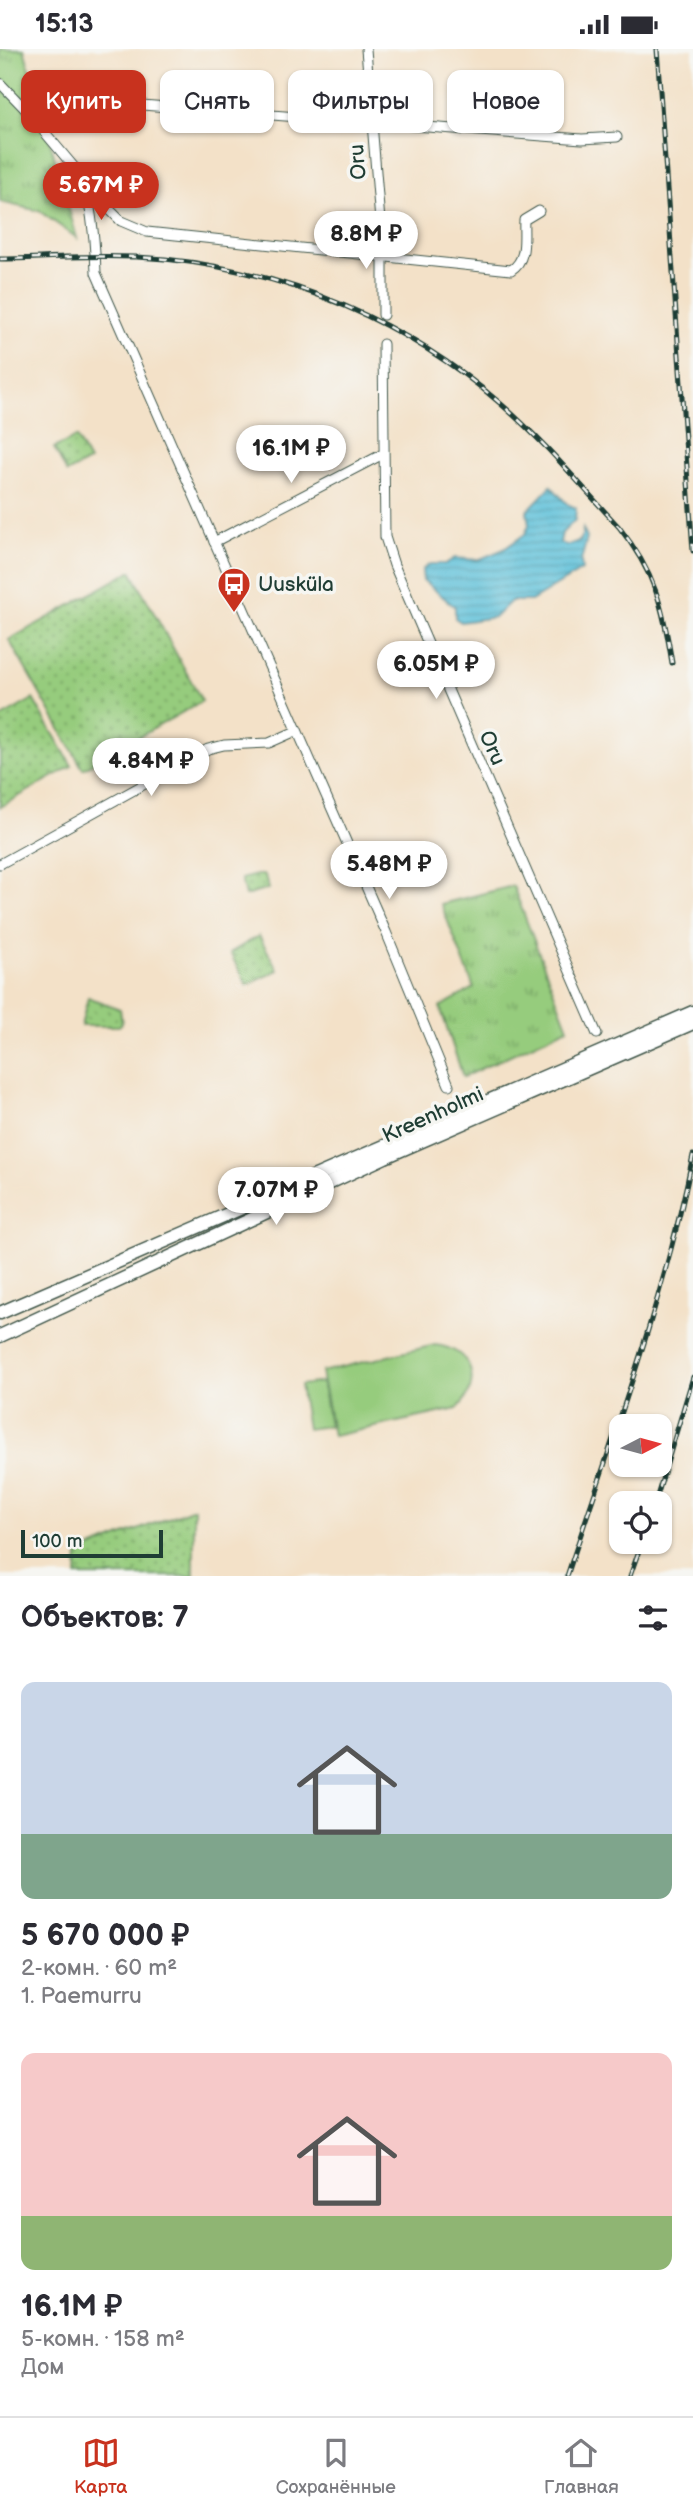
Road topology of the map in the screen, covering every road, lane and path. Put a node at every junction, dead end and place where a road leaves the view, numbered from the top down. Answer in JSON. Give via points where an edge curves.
{"nodes":[{"id":1,"x":366,"y":49,"type":"edge"},
{"id":2,"x":368,"y":70,"type":"edge"},
{"id":3,"x":0,"y":83,"type":"edge"},
{"id":4,"x":21,"y":105,"type":"edge"},
{"id":5,"x":146,"y":105,"type":"edge"},
{"id":6,"x":288,"y":116,"type":"edge"},
{"id":7,"x":433,"y":128,"type":"edge"},
{"id":8,"x":46,"y":133,"type":"edge"},
{"id":9,"x":374,"y":133,"type":"edge"},
{"id":10,"x":617,"y":137,"type":"dead end"},
{"id":11,"x":83,"y":176,"type":"junction"},
{"id":12,"x":539,"y":211,"type":"dead end"},
{"id":13,"x":383,"y":258,"type":"junction"},
{"id":14,"x":383,"y":315,"type":"dead end"},
{"id":15,"x":383,"y":344,"type":"dead end"},
{"id":16,"x":383,"y":454,"type":"junction"},
{"id":17,"x":214,"y":543,"type":"junction"},
{"id":18,"x":296,"y":731,"type":"junction"},
{"id":19,"x":0,"y":865,"type":"edge"},
{"id":20,"x":693,"y":1012,"type":"edge"},
{"id":21,"x":693,"y":1023,"type":"edge"},
{"id":22,"x":597,"y":1034,"type":"dead end"},
{"id":23,"x":449,"y":1085,"type":"dead end"},
{"id":24,"x":537,"y":1085,"type":"junction"},
{"id":25,"x":47,"y":1291,"type":"junction"},
{"id":26,"x":56,"y":1310,"type":"junction"},
{"id":27,"x":0,"y":1313,"type":"edge"},
{"id":28,"x":0,"y":1336,"type":"edge"}],
"edges":[{"from":1,"to":2,"type":"street","name":"Oru"},
{"from":3,"to":4,"type":"street"},
{"from":5,"to":6,"type":"street"},
{"from":7,"to":10,"type":"street","via":[[582,139]]},
{"from":8,"to":11,"type":"street"},
{"from":9,"to":13,"type":"street","name":"Oru"},
{"from":11,"to":13,"type":"street","via":[[121,221],[147,232]]},
{"from":11,"to":17,"type":"street","via":[[96,246],[96,273]]},
{"from":12,"to":13,"type":"street","via":[[524,219],[523,255],[511,269]]},
{"from":13,"to":14,"type":"street","name":"Oru"},
{"from":15,"to":16,"type":"street","name":"Oru"},
{"from":16,"to":17,"type":"street"},
{"from":16,"to":22,"type":"street","name":"Oru","via":[[385,537],[394,565]]},
{"from":17,"to":18,"type":"street"},
{"from":18,"to":19,"type":"street","via":[[269,743],[208,750]]},
{"from":18,"to":23,"type":"street"},
{"from":20,"to":24,"type":"main road","name":"Kreenholmi"},
{"from":21,"to":24,"type":"main road","name":"Kreenholmi"},
{"from":24,"to":25,"type":"main road","name":"Kreenholmi"},
{"from":24,"to":26,"type":"main road","name":"Kreenholmi"},
{"from":25,"to":26,"type":"main road"},
{"from":25,"to":27,"type":"main road","name":"Kreenholmi"},
{"from":26,"to":28,"type":"main road","name":"Kreenholmi"}]}
